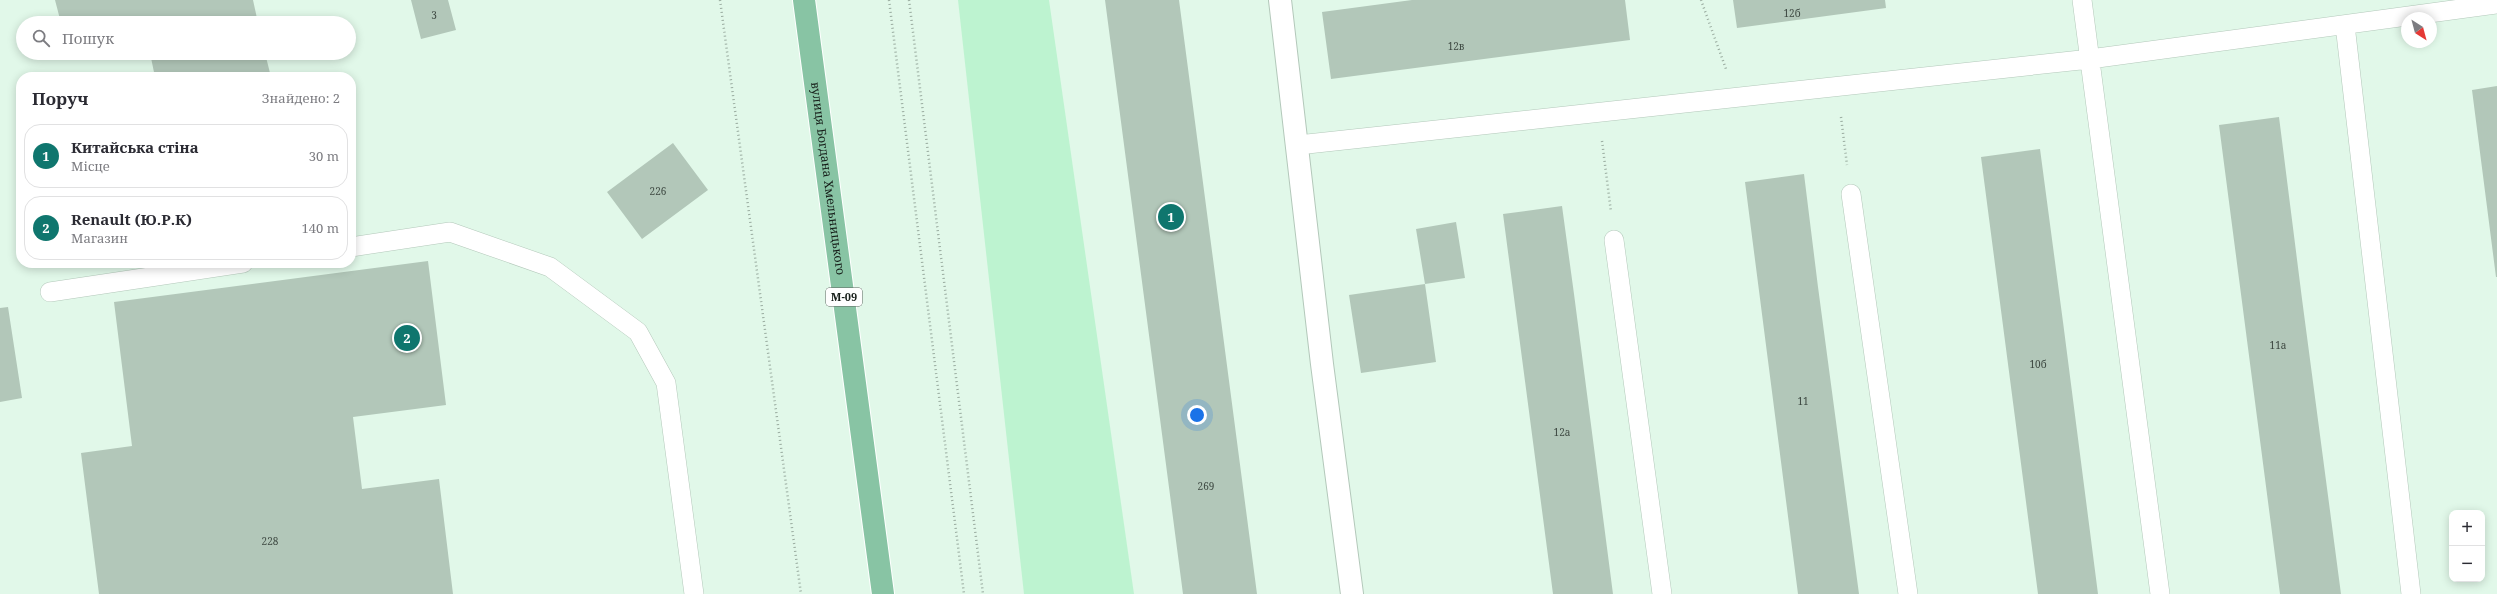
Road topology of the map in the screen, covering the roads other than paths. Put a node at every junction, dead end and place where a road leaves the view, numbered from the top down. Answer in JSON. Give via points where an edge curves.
{"nodes":[{"id":1,"x":804,"y":0,"type":"edge"},
{"id":2,"x":1280,"y":0,"type":"edge"},
{"id":3,"x":2082,"y":0,"type":"edge"},
{"id":4,"x":2497,"y":4,"type":"edge"},
{"id":5,"x":2345,"y":25,"type":"junction"},
{"id":6,"x":2090,"y":59,"type":"junction"},
{"id":7,"x":1298,"y":144,"type":"junction"},
{"id":8,"x":1851,"y":194,"type":"road end"},
{"id":9,"x":1614,"y":240,"type":"road end"},
{"id":10,"x":356,"y":246,"type":"edge"},
{"id":11,"x":210,"y":268,"type":"edge"},
{"id":12,"x":50,"y":292,"type":"dead end"},
{"id":13,"x":694,"y":594,"type":"edge"},
{"id":14,"x":883,"y":594,"type":"edge"},
{"id":15,"x":1352,"y":594,"type":"edge"},
{"id":16,"x":1662,"y":594,"type":"edge"},
{"id":17,"x":1908,"y":594,"type":"edge"},
{"id":18,"x":2160,"y":594,"type":"edge"},
{"id":19,"x":2411,"y":594,"type":"edge"}],
"edges":[{"from":1,"to":14,"type":"main road","name":"вулиця Богдана Хмельницького","number":"М-09"},
{"from":2,"to":7,"type":"street"},
{"from":3,"to":6,"type":"lane"},
{"from":4,"to":5,"type":"lane"},
{"from":5,"to":6,"type":"lane"},
{"from":5,"to":19,"type":"lane"},
{"from":6,"to":7,"type":"lane"},
{"from":6,"to":18,"type":"lane"},
{"from":7,"to":15,"type":"street","via":[[1322,364]]},
{"from":8,"to":17,"type":"lane"},
{"from":9,"to":16,"type":"lane"},
{"from":10,"to":13,"type":"lane","via":[[450,232],[550,267],[638,332],[666,383]]},
{"from":11,"to":12,"type":"lane"}]}
